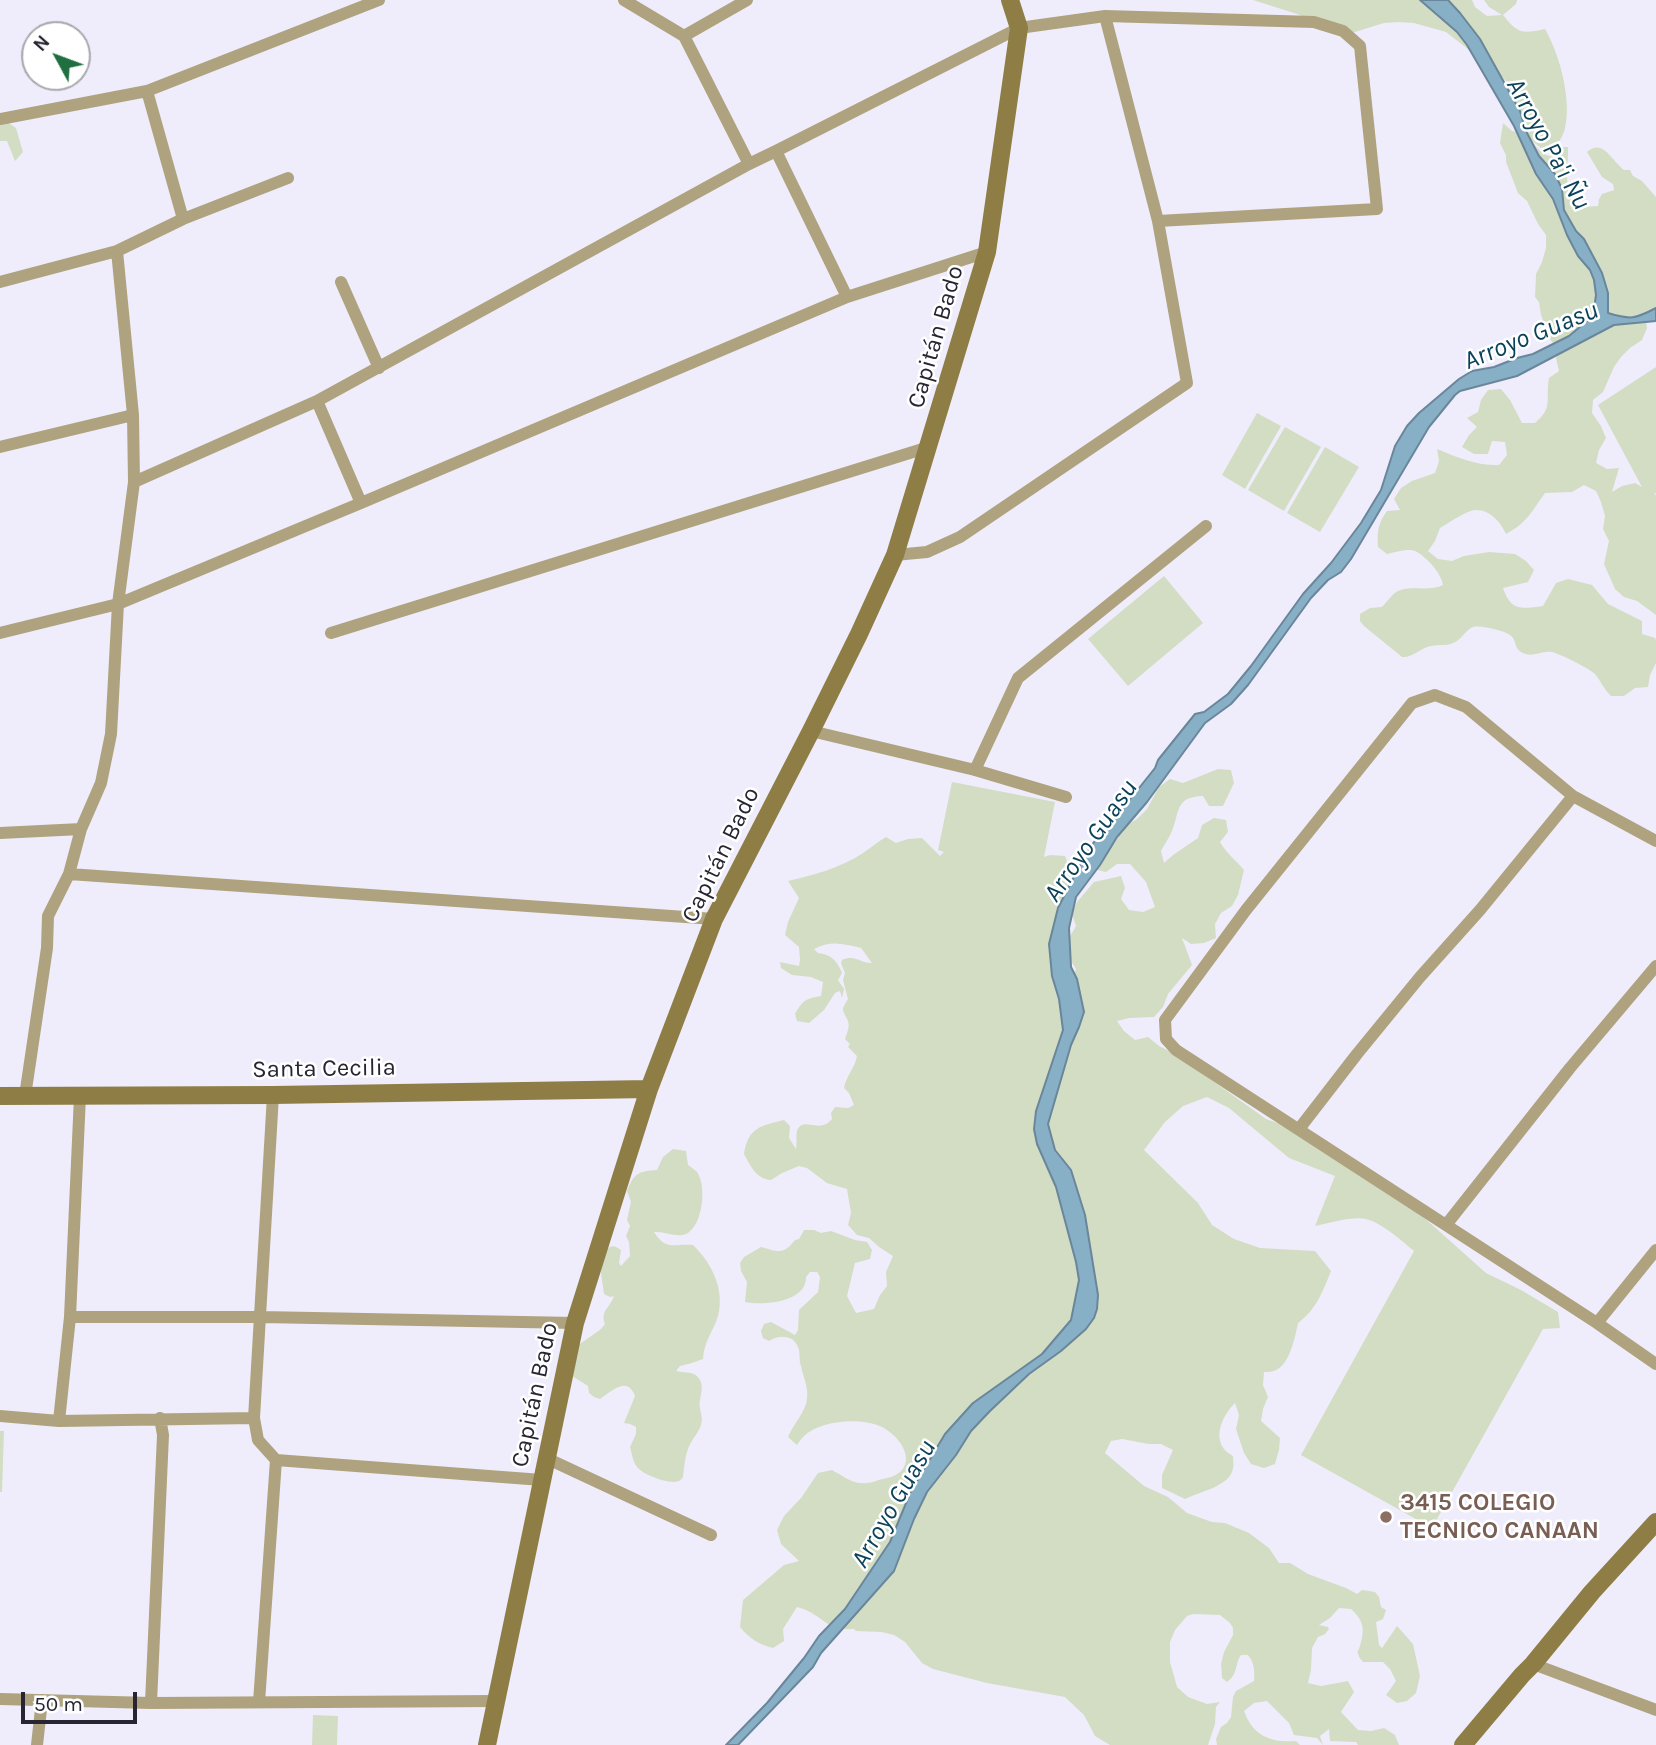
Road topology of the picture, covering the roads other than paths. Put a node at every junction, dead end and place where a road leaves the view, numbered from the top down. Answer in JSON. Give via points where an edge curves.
{"nodes":[{"id":1,"x":379,"y":0,"type":"edge"},
{"id":2,"x":624,"y":0,"type":"edge"},
{"id":3,"x":747,"y":0,"type":"edge"},
{"id":4,"x":1010,"y":0,"type":"edge"},
{"id":5,"x":1105,"y":16,"type":"junction"},
{"id":6,"x":1019,"y":28,"type":"junction"},
{"id":7,"x":684,"y":36,"type":"junction"},
{"id":8,"x":147,"y":91,"type":"junction"},
{"id":9,"x":0,"y":119,"type":"edge"},
{"id":10,"x":776,"y":151,"type":"junction"},
{"id":11,"x":749,"y":164,"type":"junction"},
{"id":12,"x":288,"y":177,"type":"dead end"},
{"id":13,"x":183,"y":219,"type":"junction"},
{"id":14,"x":1158,"y":221,"type":"junction"},
{"id":15,"x":117,"y":251,"type":"junction"},
{"id":16,"x":986,"y":252,"type":"junction"},
{"id":17,"x":0,"y":282,"type":"edge"},
{"id":18,"x":341,"y":282,"type":"dead end"},
{"id":19,"x":847,"y":298,"type":"junction"},
{"id":20,"x":379,"y":368,"type":"junction"},
{"id":21,"x":317,"y":401,"type":"junction"},
{"id":22,"x":133,"y":415,"type":"junction"},
{"id":23,"x":0,"y":447,"type":"edge"},
{"id":24,"x":929,"y":447,"type":"junction"},
{"id":25,"x":134,"y":482,"type":"junction"},
{"id":26,"x":361,"y":503,"type":"junction"},
{"id":27,"x":1206,"y":526,"type":"dead end"},
{"id":28,"x":895,"y":555,"type":"junction"},
{"id":29,"x":118,"y":604,"type":"junction"},
{"id":30,"x":331,"y":633,"type":"dead end"},
{"id":31,"x":0,"y":634,"type":"edge"},
{"id":32,"x":811,"y":731,"type":"junction"},
{"id":33,"x":975,"y":770,"type":"junction"},
{"id":34,"x":1573,"y":796,"type":"junction"},
{"id":35,"x":1066,"y":797,"type":"dead end"},
{"id":36,"x":81,"y":828,"type":"junction"},
{"id":37,"x":0,"y":833,"type":"edge"},
{"id":38,"x":1656,"y":841,"type":"edge"},
{"id":39,"x":69,"y":874,"type":"junction"},
{"id":40,"x":714,"y":919,"type":"junction"},
{"id":41,"x":1656,"y":966,"type":"edge"},
{"id":42,"x":649,"y":1089,"type":"junction"},
{"id":43,"x":273,"y":1095,"type":"junction"},
{"id":44,"x":0,"y":1096,"type":"edge"},
{"id":45,"x":25,"y":1096,"type":"junction"},
{"id":46,"x":80,"y":1096,"type":"junction"},
{"id":47,"x":1299,"y":1129,"type":"junction"},
{"id":48,"x":1446,"y":1225,"type":"junction"},
{"id":49,"x":1656,"y":1250,"type":"edge"},
{"id":50,"x":70,"y":1317,"type":"junction"},
{"id":51,"x":261,"y":1317,"type":"junction"},
{"id":52,"x":575,"y":1323,"type":"junction"},
{"id":53,"x":1597,"y":1323,"type":"junction"},
{"id":54,"x":1656,"y":1364,"type":"edge"},
{"id":55,"x":0,"y":1416,"type":"edge"},
{"id":56,"x":160,"y":1418,"type":"junction"},
{"id":57,"x":254,"y":1418,"type":"junction"},
{"id":58,"x":60,"y":1421,"type":"junction"},
{"id":59,"x":546,"y":1458,"type":"junction"},
{"id":60,"x":276,"y":1460,"type":"junction"},
{"id":61,"x":542,"y":1480,"type":"junction"},
{"id":62,"x":1656,"y":1522,"type":"edge"},
{"id":63,"x":711,"y":1535,"type":"dead end"},
{"id":64,"x":1649,"y":1540,"type":"edge"},
{"id":65,"x":1533,"y":1664,"type":"junction"},
{"id":66,"x":0,"y":1699,"type":"edge"},
{"id":67,"x":42,"y":1700,"type":"junction"},
{"id":68,"x":496,"y":1701,"type":"junction"},
{"id":69,"x":259,"y":1702,"type":"junction"},
{"id":70,"x":151,"y":1703,"type":"junction"},
{"id":71,"x":1656,"y":1710,"type":"edge"},
{"id":72,"x":37,"y":1745,"type":"edge"},
{"id":73,"x":487,"y":1745,"type":"edge"},
{"id":74,"x":1462,"y":1745,"type":"edge"}],
"edges":[{"from":1,"to":8,"type":"street"},
{"from":2,"to":7,"type":"street"},
{"from":3,"to":7,"type":"street"},
{"from":4,"to":6,"type":"street","name":"Capitán Bado"},
{"from":5,"to":6,"type":"street"},
{"from":5,"to":14,"type":"street"},
{"from":5,"to":14,"type":"street","via":[[1314,22],[1343,32],[1360,46],[1377,209]]},
{"from":6,"to":10,"type":"street"},
{"from":6,"to":16,"type":"street","name":"Capitán Bado"},
{"from":7,"to":11,"type":"street"},
{"from":8,"to":9,"type":"street"},
{"from":8,"to":13,"type":"street"},
{"from":10,"to":11,"type":"street"},
{"from":10,"to":19,"type":"street"},
{"from":11,"to":20,"type":"street"},
{"from":12,"to":13,"type":"street"},
{"from":13,"to":15,"type":"street"},
{"from":14,"to":28,"type":"street","via":[[1187,383],[960,537],[927,552]]},
{"from":15,"to":17,"type":"street"},
{"from":15,"to":22,"type":"street"},
{"from":16,"to":19,"type":"street"},
{"from":16,"to":24,"type":"street","name":"Capitán Bado"},
{"from":18,"to":20,"type":"street"},
{"from":19,"to":26,"type":"street"},
{"from":20,"to":21,"type":"street"},
{"from":21,"to":25,"type":"street"},
{"from":21,"to":26,"type":"street"},
{"from":22,"to":23,"type":"street"},
{"from":22,"to":25,"type":"street"},
{"from":24,"to":28,"type":"street","name":"Capitán Bado"},
{"from":24,"to":30,"type":"street"},
{"from":25,"to":29,"type":"street"},
{"from":26,"to":29,"type":"street"},
{"from":27,"to":33,"type":"street","via":[[1018,678]]},
{"from":28,"to":32,"type":"street","name":"Capitán Bado"},
{"from":29,"to":31,"type":"street"},
{"from":29,"to":36,"type":"street","via":[[111,734],[102,783]]},
{"from":32,"to":33,"type":"street"},
{"from":32,"to":40,"type":"street","name":"Capitán Bado"},
{"from":33,"to":35,"type":"street"},
{"from":34,"to":38,"type":"street"},
{"from":34,"to":47,"type":"street"},
{"from":34,"to":47,"type":"street","via":[[1466,707],[1435,695],[1412,704],[1246,910],[1165,1020],[1166,1039],[1176,1050]]},
{"from":36,"to":37,"type":"street"},
{"from":36,"to":39,"type":"street"},
{"from":39,"to":40,"type":"street"},
{"from":39,"to":45,"type":"street","via":[[48,916]]},
{"from":40,"to":42,"type":"street","name":"Capitán Bado"},
{"from":41,"to":48,"type":"street"},
{"from":42,"to":43,"type":"street","name":"Santa Cecilia"},
{"from":42,"to":52,"type":"street","name":"Capitán Bado"},
{"from":43,"to":46,"type":"street","name":"Santa Cecilia"},
{"from":43,"to":51,"type":"street"},
{"from":44,"to":45,"type":"street","name":"Santa Cecilia"},
{"from":45,"to":46,"type":"street","name":"Santa Cecilia"},
{"from":46,"to":50,"type":"street"},
{"from":47,"to":48,"type":"street"},
{"from":48,"to":53,"type":"street"},
{"from":49,"to":53,"type":"street"},
{"from":50,"to":51,"type":"street"},
{"from":50,"to":58,"type":"street"},
{"from":51,"to":52,"type":"street"},
{"from":51,"to":57,"type":"street"},
{"from":52,"to":59,"type":"street","name":"Capitán Bado"},
{"from":53,"to":54,"type":"street"},
{"from":55,"to":58,"type":"street"},
{"from":56,"to":57,"type":"street"},
{"from":56,"to":58,"type":"street"},
{"from":56,"to":70,"type":"street","via":[[163,1435]]},
{"from":57,"to":60,"type":"street","via":[[258,1440]]},
{"from":59,"to":61,"type":"street","name":"Capitán Bado"},
{"from":59,"to":63,"type":"street"},
{"from":60,"to":61,"type":"street"},
{"from":60,"to":69,"type":"street"},
{"from":61,"to":68,"type":"street","name":"Capitán Bado"},
{"from":62,"to":64,"type":"street"},
{"from":64,"to":65,"type":"street","via":[[1592,1592]]},
{"from":65,"to":71,"type":"street"},
{"from":65,"to":74,"type":"street"},
{"from":66,"to":67,"type":"street"},
{"from":67,"to":70,"type":"street"},
{"from":67,"to":72,"type":"street"},
{"from":68,"to":69,"type":"street"},
{"from":68,"to":73,"type":"street","name":"Capitán Bado"},
{"from":69,"to":70,"type":"street"}]}
